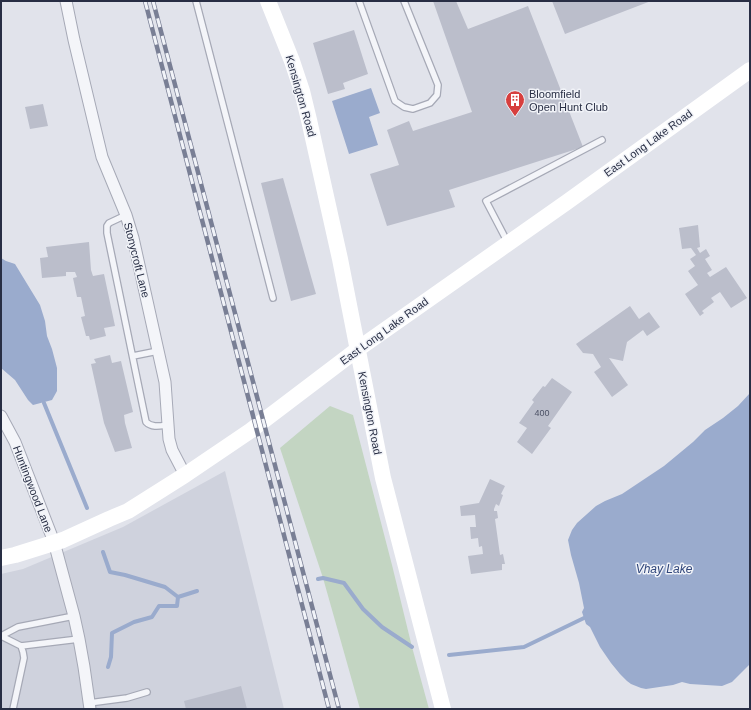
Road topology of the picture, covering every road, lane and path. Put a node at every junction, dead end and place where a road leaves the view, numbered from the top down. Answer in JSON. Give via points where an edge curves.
{"nodes":[{"id":1,"x":66,"y":1,"type":"edge"},
{"id":2,"x":196,"y":1,"type":"edge"},
{"id":3,"x":268,"y":1,"type":"edge"},
{"id":4,"x":359,"y":1,"type":"edge"},
{"id":5,"x":404,"y":1,"type":"edge"},
{"id":6,"x":750,"y":70,"type":"edge"},
{"id":7,"x":602,"y":140,"type":"dead end"},
{"id":8,"x":126,"y":215,"type":"junction"},
{"id":9,"x":508,"y":243,"type":"junction"},
{"id":10,"x":273,"y":298,"type":"dead end"},
{"id":11,"x":358,"y":349,"type":"junction"},
{"id":12,"x":158,"y":351,"type":"junction"},
{"id":13,"x":133,"y":356,"type":"junction"},
{"id":14,"x":1,"y":416,"type":"edge"},
{"id":15,"x":168,"y":425,"type":"junction"},
{"id":16,"x":185,"y":475,"type":"junction"},
{"id":17,"x":54,"y":542,"type":"junction"},
{"id":18,"x":1,"y":558,"type":"edge"},
{"id":19,"x":74,"y":616,"type":"junction"},
{"id":20,"x":1,"y":636,"type":"edge"},
{"id":21,"x":79,"y":639,"type":"junction"},
{"id":22,"x":21,"y":646,"type":"junction"},
{"id":23,"x":147,"y":692,"type":"dead end"},
{"id":24,"x":90,"y":706,"type":"edge"},
{"id":25,"x":13,"y":709,"type":"edge"},
{"id":26,"x":443,"y":709,"type":"edge"}],
"edges":[{"from":1,"to":8,"type":"street","name":"Stonycroft Lane","via":[[100,150]]},
{"from":2,"to":10,"type":"lane"},
{"from":3,"to":11,"type":"main road","name":"Kensington Road","via":[[306,105]]},
{"from":4,"to":5,"type":"lane","via":[[395,101],[413,109],[430,103],[437,95],[438,85]]},
{"from":6,"to":9,"type":"main road","name":"East Long Lake Road"},
{"from":7,"to":9,"type":"lane","via":[[486,201]]},
{"from":8,"to":12,"type":"street","name":"Stonycroft Lane"},
{"from":8,"to":13,"type":"lane","via":[[109,222],[107,233]]},
{"from":9,"to":11,"type":"main road","name":"East Long Lake Road"},
{"from":11,"to":16,"type":"main road","name":"East Long Lake Road","via":[[250,431]]},
{"from":11,"to":26,"type":"main road","name":"Kensington Road","via":[[383,478]]},
{"from":12,"to":13,"type":"lane"},
{"from":12,"to":15,"type":"street","name":"Stonycroft Lane","via":[[165,382]]},
{"from":13,"to":15,"type":"lane","via":[[146,422],[155,426]]},
{"from":14,"to":17,"type":"street","name":"Huntingwood Lane","via":[[15,442]]},
{"from":15,"to":16,"type":"street","name":"Stonycroft Lane","via":[[172,450]]},
{"from":16,"to":17,"type":"main road","name":"East Long Lake Road","via":[[128,510]]},
{"from":17,"to":18,"type":"main road","name":"East Long Lake Road"},
{"from":17,"to":19,"type":"street","name":"Huntingwood Lane"},
{"from":19,"to":20,"type":"lane","via":[[18,627]]},
{"from":19,"to":21,"type":"street","name":"Huntingwood Lane"},
{"from":20,"to":22,"type":"lane"},
{"from":21,"to":22,"type":"lane"},
{"from":21,"to":24,"type":"street","name":"Huntingwood Lane"},
{"from":22,"to":25,"type":"lane","via":[[24,658]]},
{"from":23,"to":24,"type":"lane"}]}
